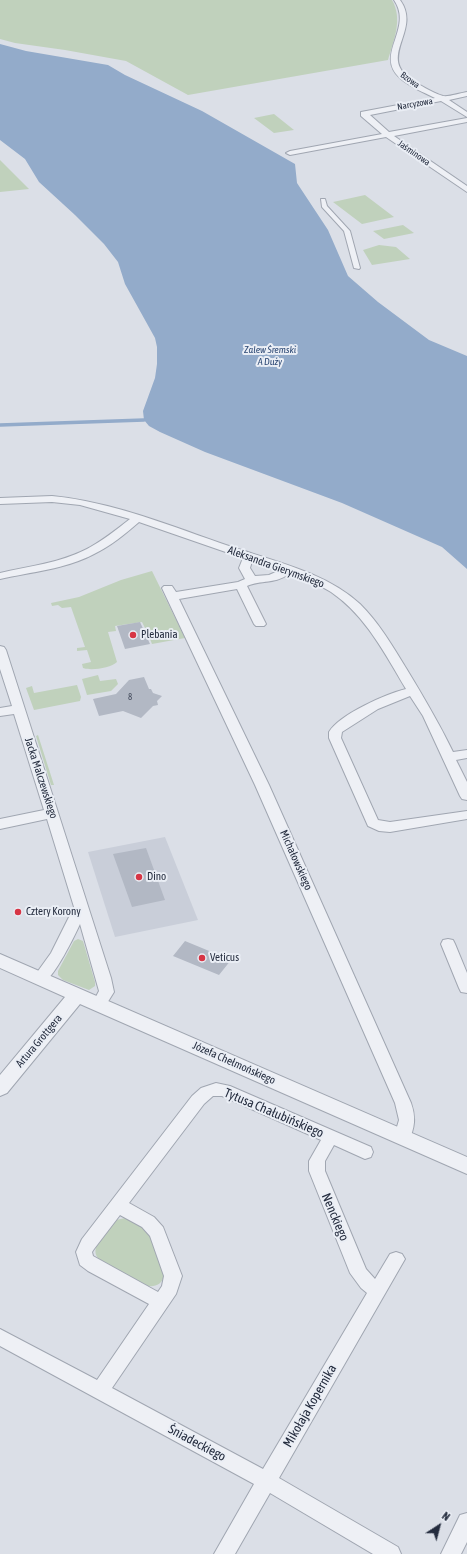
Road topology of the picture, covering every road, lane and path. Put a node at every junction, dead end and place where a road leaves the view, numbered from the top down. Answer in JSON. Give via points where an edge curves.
{"nodes":[{"id":1,"x":397,"y":0,"type":"edge"},
{"id":2,"x":467,"y":94,"type":"edge"},
{"id":3,"x":442,"y":99,"type":"junction"},
{"id":4,"x":364,"y":114,"type":"joint"},
{"id":5,"x":467,"y":115,"type":"edge"},
{"id":6,"x":467,"y":120,"type":"edge"},
{"id":7,"x":388,"y":135,"type":"junction"},
{"id":8,"x":290,"y":152,"type":"dead end"},
{"id":9,"x":467,"y":190,"type":"edge"},
{"id":10,"x":323,"y":200,"type":"dead end"},
{"id":11,"x":357,"y":268,"type":"dead end"},
{"id":12,"x":0,"y":501,"type":"edge"},
{"id":13,"x":138,"y":518,"type":"junction"},
{"id":14,"x":250,"y":557,"type":"junction"},
{"id":15,"x":287,"y":569,"type":"junction"},
{"id":16,"x":0,"y":576,"type":"edge"},
{"id":17,"x":252,"y":580,"type":"junction"},
{"id":18,"x":241,"y":584,"type":"junction"},
{"id":19,"x":260,"y":624,"type":"dead end"},
{"id":20,"x":0,"y":650,"type":"edge"},
{"id":21,"x":413,"y":691,"type":"junction"},
{"id":22,"x":18,"y":709,"type":"junction"},
{"id":23,"x":0,"y":712,"type":"edge"},
{"id":24,"x":467,"y":754,"type":"edge"},
{"id":25,"x":449,"y":757,"type":"junction"},
{"id":26,"x":467,"y":796,"type":"edge"},
{"id":27,"x":52,"y":813,"type":"junction"},
{"id":28,"x":467,"y":816,"type":"edge"},
{"id":29,"x":0,"y":824,"type":"edge"},
{"id":30,"x":82,"y":906,"type":"junction"},
{"id":31,"x":448,"y":944,"type":"dead end"},
{"id":32,"x":0,"y":961,"type":"edge"},
{"id":33,"x":40,"y":978,"type":"junction"},
{"id":34,"x":467,"y":989,"type":"edge"},
{"id":35,"x":77,"y":995,"type":"junction"},
{"id":36,"x":99,"y":1004,"type":"junction"},
{"id":37,"x":0,"y":1088,"type":"edge"},
{"id":38,"x":402,"y":1137,"type":"junction"},
{"id":39,"x":330,"y":1138,"type":"junction"},
{"id":40,"x":364,"y":1152,"type":"dead end"},
{"id":41,"x":467,"y":1166,"type":"edge"},
{"id":42,"x":117,"y":1205,"type":"junction"},
{"id":43,"x":396,"y":1259,"type":"dead end"},
{"id":44,"x":377,"y":1290,"type":"junction"},
{"id":45,"x":161,"y":1302,"type":"junction"},
{"id":46,"x":0,"y":1337,"type":"edge"},
{"id":47,"x":100,"y":1391,"type":"junction"},
{"id":48,"x":267,"y":1481,"type":"junction"},
{"id":49,"x":467,"y":1522,"type":"edge"},
{"id":50,"x":224,"y":1554,"type":"edge"},
{"id":51,"x":391,"y":1554,"type":"edge"},
{"id":52,"x":451,"y":1554,"type":"edge"}],
"edges":[{"from":1,"to":3,"type":"street","name":"Bzowa","via":[[402,7],[404,18],[395,68],[407,80]]},
{"from":2,"to":3,"type":"street","name":"Narcyzowa"},
{"from":3,"to":4,"type":"street","name":"Narcyzowa"},
{"from":3,"to":5,"type":"street","name":"Bzowa"},
{"from":4,"to":7,"type":"street","name":"Jaśminowa"},
{"from":6,"to":7,"type":"street"},
{"from":7,"to":8,"type":"street"},
{"from":7,"to":9,"type":"street","name":"Jaśminowa"},
{"from":10,"to":11,"type":"street","via":[[324,206],[348,231]]},
{"from":12,"to":13,"type":"street","name":"Aleksandra Gierymskiego","via":[[64,500],[100,506]]},
{"from":13,"to":14,"type":"street","name":"Aleksandra Gierymskiego"},
{"from":13,"to":16,"type":"street","via":[[104,544],[80,556]]},
{"from":14,"to":15,"type":"street","name":"Aleksandra Gierymskiego"},
{"from":14,"to":17,"type":"street","via":[[244,568]]},
{"from":15,"to":17,"type":"street","via":[[275,577]]},
{"from":15,"to":21,"type":"street","name":"Aleksandra Gierymskiego","via":[[326,584],[349,600],[375,630]]},
{"from":17,"to":18,"type":"street"},
{"from":18,"to":19,"type":"street"},
{"from":18,"to":38,"type":"street","name":"Michałowskiego","via":[[170,592],[268,799],[403,1103],[408,1120]]},
{"from":20,"to":22,"type":"street","name":"Jacka Malczewskiego"},
{"from":21,"to":25,"type":"street","name":"Aleksandra Gierymskiego","via":[[429,716]]},
{"from":21,"to":28,"type":"street","via":[[380,703],[338,729],[335,738],[373,823],[390,827]]},
{"from":22,"to":23,"type":"street"},
{"from":22,"to":27,"type":"street","name":"Jacka Malczewskiego"},
{"from":24,"to":25,"type":"street"},
{"from":25,"to":26,"type":"street","name":"Aleksandra Gierymskiego"},
{"from":27,"to":29,"type":"street"},
{"from":27,"to":30,"type":"street","name":"Jacka Malczewskiego"},
{"from":30,"to":33,"type":"street","via":[[56,956]]},
{"from":30,"to":36,"type":"street","name":"Jacka Malczewskiego","via":[[106,984],[106,995]]},
{"from":31,"to":34,"type":"street"},
{"from":32,"to":33,"type":"street","name":"Józefa Chełmońskiego"},
{"from":33,"to":35,"type":"street","name":"Józefa Chełmońskiego"},
{"from":35,"to":36,"type":"street","name":"Józefa Chełmońskiego"},
{"from":35,"to":37,"type":"street","name":"Artura Grottgera"},
{"from":36,"to":38,"type":"street","name":"Józefa Chełmońskiego"},
{"from":38,"to":41,"type":"street","name":"Józefa Chełmońskiego"},
{"from":39,"to":40,"type":"street","name":"Tytusa Chałubińskiego"},
{"from":39,"to":42,"type":"street","name":"Tytusa Chałubińskiego","via":[[230,1092],[209,1091],[198,1100]]},
{"from":39,"to":44,"type":"street","name":"Nenckiego","via":[[317,1161],[317,1171],[359,1272],[367,1283]]},
{"from":42,"to":45,"type":"street","via":[[148,1222],[158,1232],[173,1276],[172,1285]]},
{"from":42,"to":45,"type":"street","name":"Tytusa Chałubińskiego","via":[[86,1248],[86,1260]]},
{"from":43,"to":44,"type":"street","name":"Mikołaja Kopernika"},
{"from":44,"to":48,"type":"street","name":"Mikołaja Kopernika"},
{"from":45,"to":47,"type":"street"},
{"from":46,"to":47,"type":"street","name":"Śniadeckiego"},
{"from":47,"to":48,"type":"street","name":"Śniadeckiego"},
{"from":48,"to":50,"type":"street","name":"Mikołaja Kopernika"},
{"from":48,"to":51,"type":"street","name":"Śniadeckiego"},
{"from":49,"to":52,"type":"street"}]}
